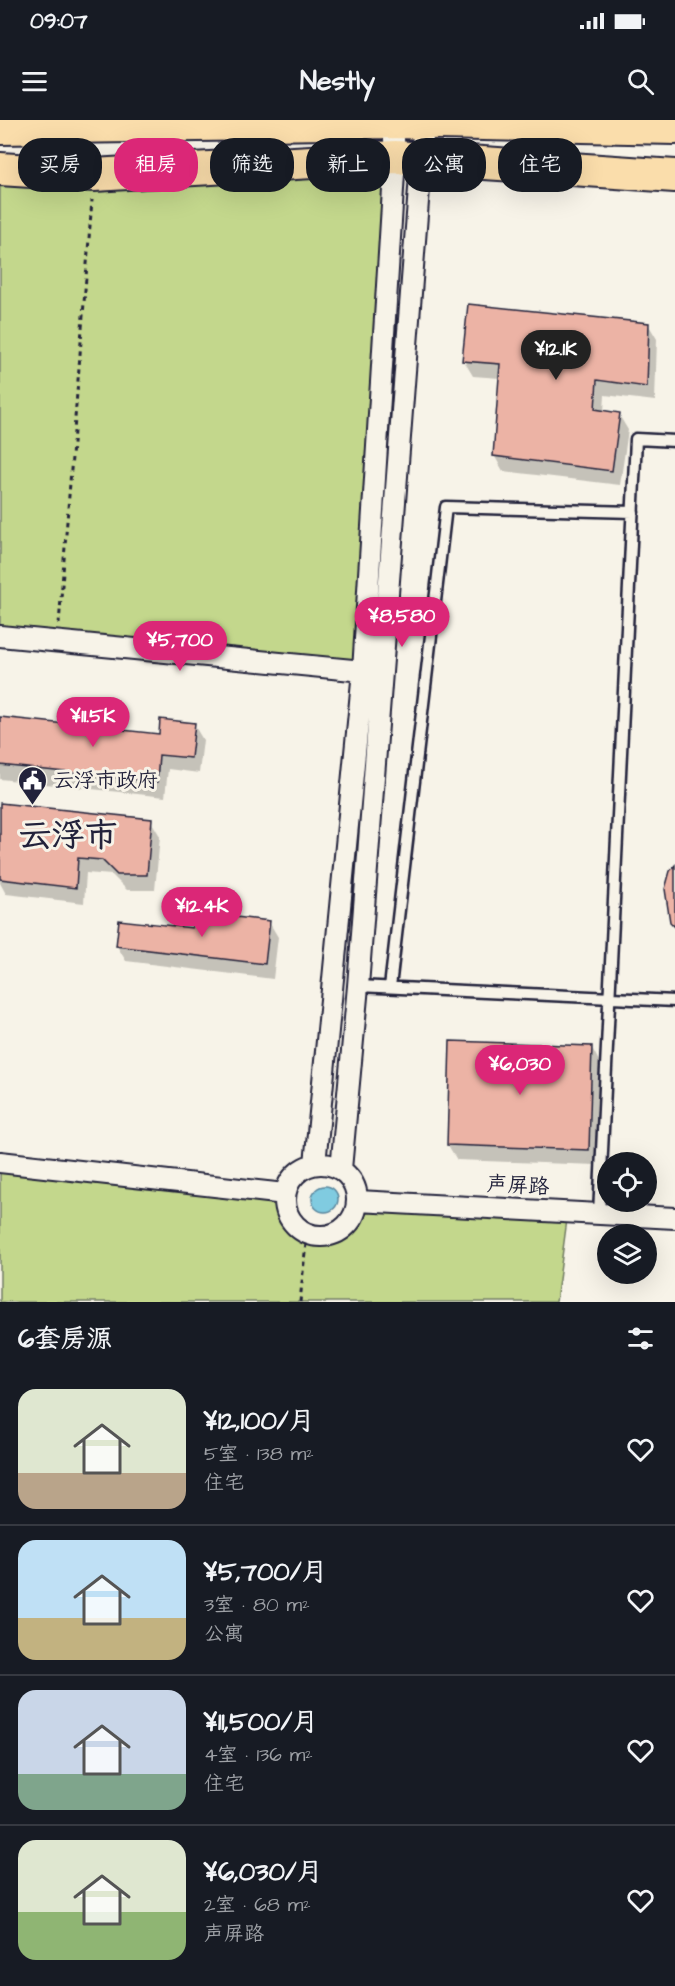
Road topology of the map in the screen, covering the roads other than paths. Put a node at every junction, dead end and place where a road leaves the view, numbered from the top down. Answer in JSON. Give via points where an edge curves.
{"nodes":[{"id":1,"x":393,"y":122,"type":"junction"},
{"id":2,"x":424,"y":123,"type":"junction"},
{"id":3,"x":670,"y":126,"type":"edge"},
{"id":4,"x":0,"y":128,"type":"edge"},
{"id":5,"x":416,"y":138,"type":"edge"},
{"id":6,"x":402,"y":144,"type":"edge"},
{"id":7,"x":402,"y":157,"type":"edge"},
{"id":8,"x":486,"y":163,"type":"edge"},
{"id":9,"x":0,"y":169,"type":"edge"},
{"id":10,"x":675,"y":176,"type":"edge"},
{"id":11,"x":404,"y":192,"type":"edge"},
{"id":12,"x":405,"y":192,"type":"edge"},
{"id":13,"x":675,"y":441,"type":"edge"},
{"id":14,"x":633,"y":512,"type":"junction"},
{"id":15,"x":0,"y":636,"type":"edge"},
{"id":16,"x":363,"y":671,"type":"junction"},
{"id":17,"x":358,"y":986,"type":"junction"},
{"id":18,"x":390,"y":987,"type":"junction"},
{"id":19,"x":610,"y":998,"type":"junction"},
{"id":20,"x":675,"y":1001,"type":"edge"},
{"id":21,"x":0,"y":1162,"type":"edge"},
{"id":22,"x":315,"y":1164,"type":"junction"},
{"id":23,"x":341,"y":1169,"type":"junction"},
{"id":24,"x":285,"y":1194,"type":"junction"},
{"id":25,"x":358,"y":1201,"type":"junction"},
{"id":26,"x":599,"y":1214,"type":"junction"},
{"id":27,"x":675,"y":1218,"type":"edge"}],
"edges":[{"from":1,"to":2,"type":"main road"},
{"from":1,"to":4,"type":"main road"},
{"from":1,"to":6,"type":"street"},
{"from":2,"to":3,"type":"main road"},
{"from":2,"to":5,"type":"street"},
{"from":7,"to":9,"type":"main road","via":[[94,175]]},
{"from":8,"to":10,"type":"main road"},
{"from":11,"to":16,"type":"street"},
{"from":12,"to":17,"type":"street"},
{"from":13,"to":14,"type":"lane","via":[[636,439]]},
{"from":14,"to":18,"type":"lane","via":[[446,507]]},
{"from":14,"to":19,"type":"lane"},
{"from":15,"to":16,"type":"street"},
{"from":16,"to":22,"type":"street"},
{"from":17,"to":18,"type":"lane"},
{"from":17,"to":23,"type":"street"},
{"from":18,"to":19,"type":"lane"},
{"from":19,"to":20,"type":"lane"},
{"from":19,"to":26,"type":"lane"},
{"from":21,"to":24,"type":"street"},
{"from":22,"to":23,"type":"street"},
{"from":22,"to":24,"type":"street","via":[[293,1176]]},
{"from":23,"to":25,"type":"street","via":[[350,1177]]},
{"from":24,"to":25,"type":"street","via":[[289,1216],[297,1227],[317,1236],[344,1229]]},
{"from":25,"to":26,"type":"street","name":"声屏路"},
{"from":26,"to":27,"type":"street","name":"声屏路"}]}
